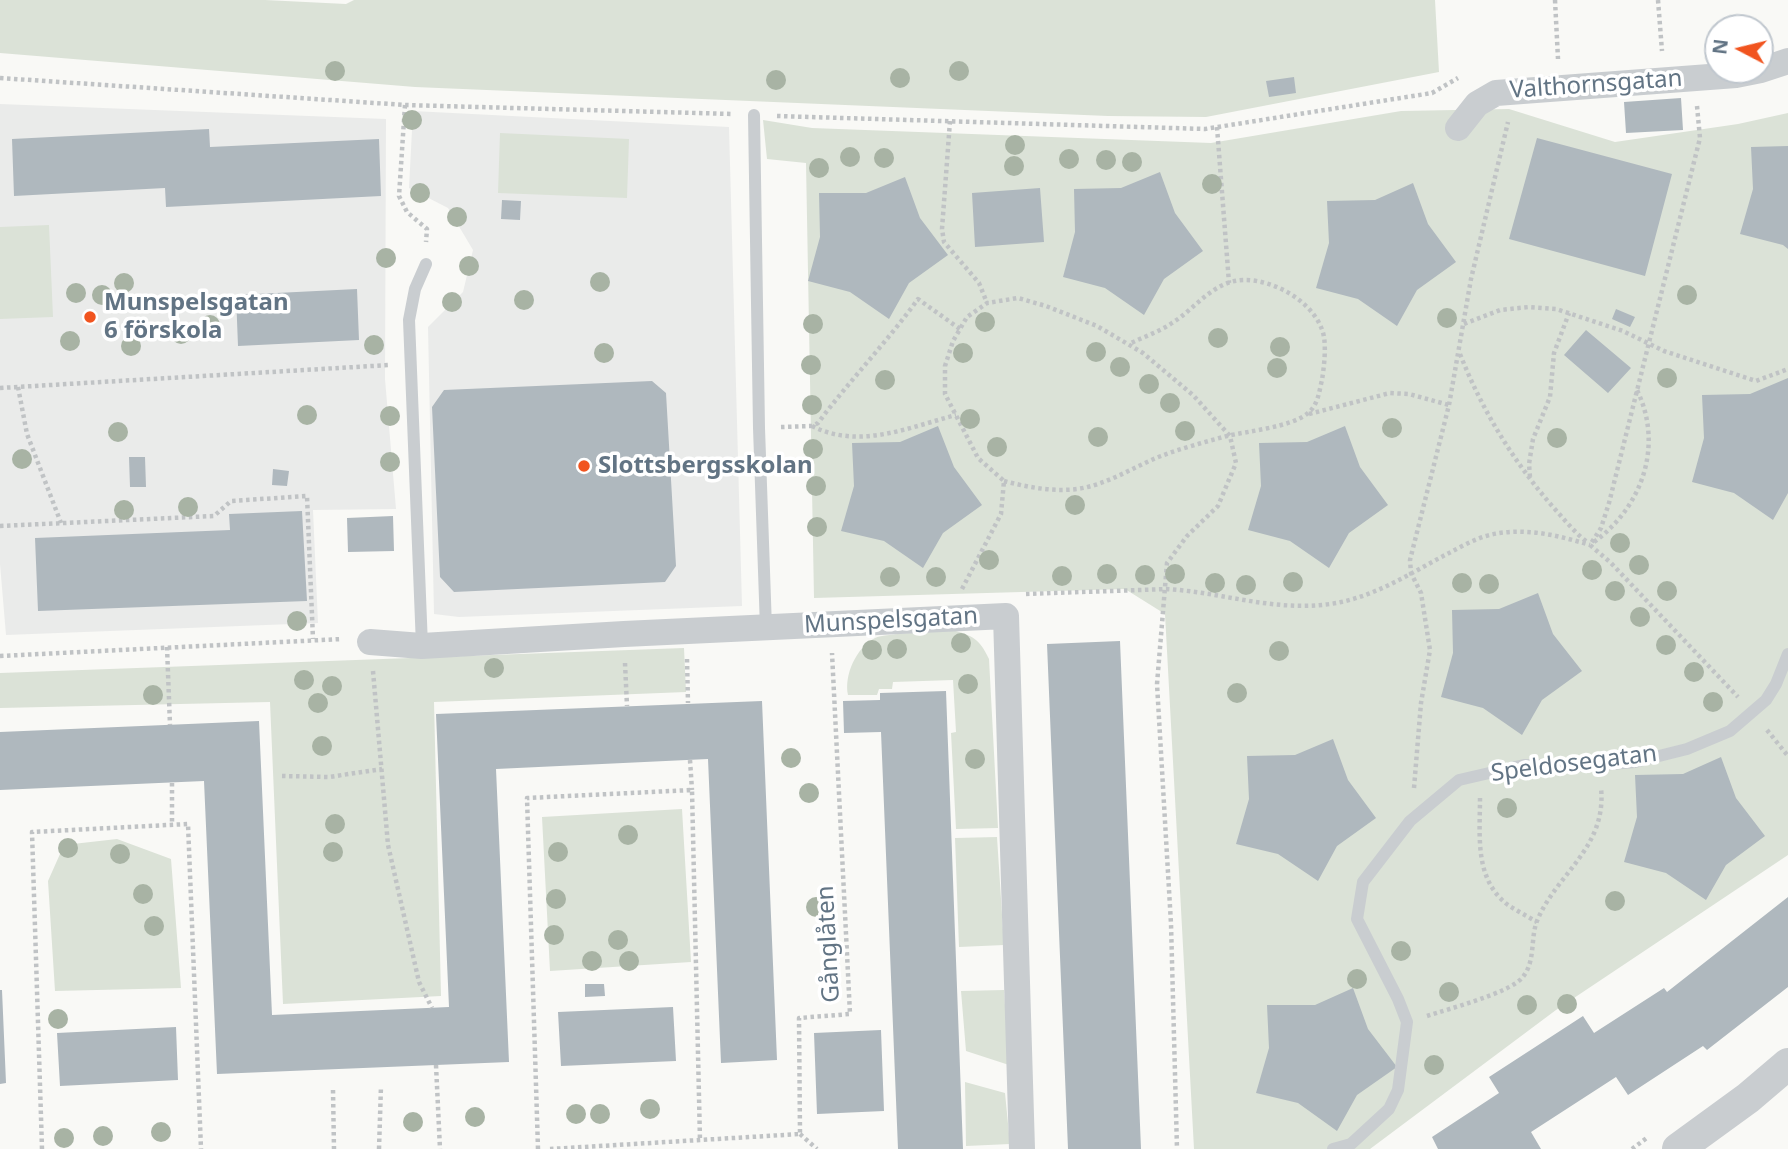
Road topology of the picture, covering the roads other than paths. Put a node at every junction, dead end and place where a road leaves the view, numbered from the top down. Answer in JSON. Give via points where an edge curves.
{"nodes":[{"id":1,"x":1788,"y":61,"type":"edge"},
{"id":2,"x":754,"y":115,"type":"road end"},
{"id":3,"x":1458,"y":128,"type":"dead end"},
{"id":4,"x":426,"y":264,"type":"road end"},
{"id":5,"x":766,"y":628,"type":"junction"},
{"id":6,"x":370,"y":642,"type":"road end"},
{"id":7,"x":422,"y":646,"type":"junction"},
{"id":8,"x":1788,"y":654,"type":"edge"},
{"id":9,"x":1788,"y":1065,"type":"edge"},
{"id":10,"x":1022,"y":1149,"type":"edge"},
{"id":11,"x":1333,"y":1149,"type":"edge"},
{"id":12,"x":1678,"y":1149,"type":"edge"}],
"edges":[{"from":1,"to":3,"type":"street","name":"Valthornsgatan","via":[[1737,75],[1496,93],[1477,104]]},
{"from":2,"to":5,"type":"lane"},
{"from":4,"to":7,"type":"lane","via":[[409,320]]},
{"from":5,"to":7,"type":"street","name":"Munspelsgatan"},
{"from":5,"to":10,"type":"street","name":"Munspelsgatan","via":[[1006,616]]},
{"from":6,"to":7,"type":"street","name":"Munspelsgatan"},
{"from":8,"to":11,"type":"lane","name":"Speldosegatan","via":[[1766,700],[1730,731],[1687,749],[1635,762],[1524,765],[1459,780],[1413,818],[1363,882],[1357,919],[1407,1022],[1398,1090],[1389,1109],[1351,1144]]},
{"from":9,"to":12,"type":"street"}]}
